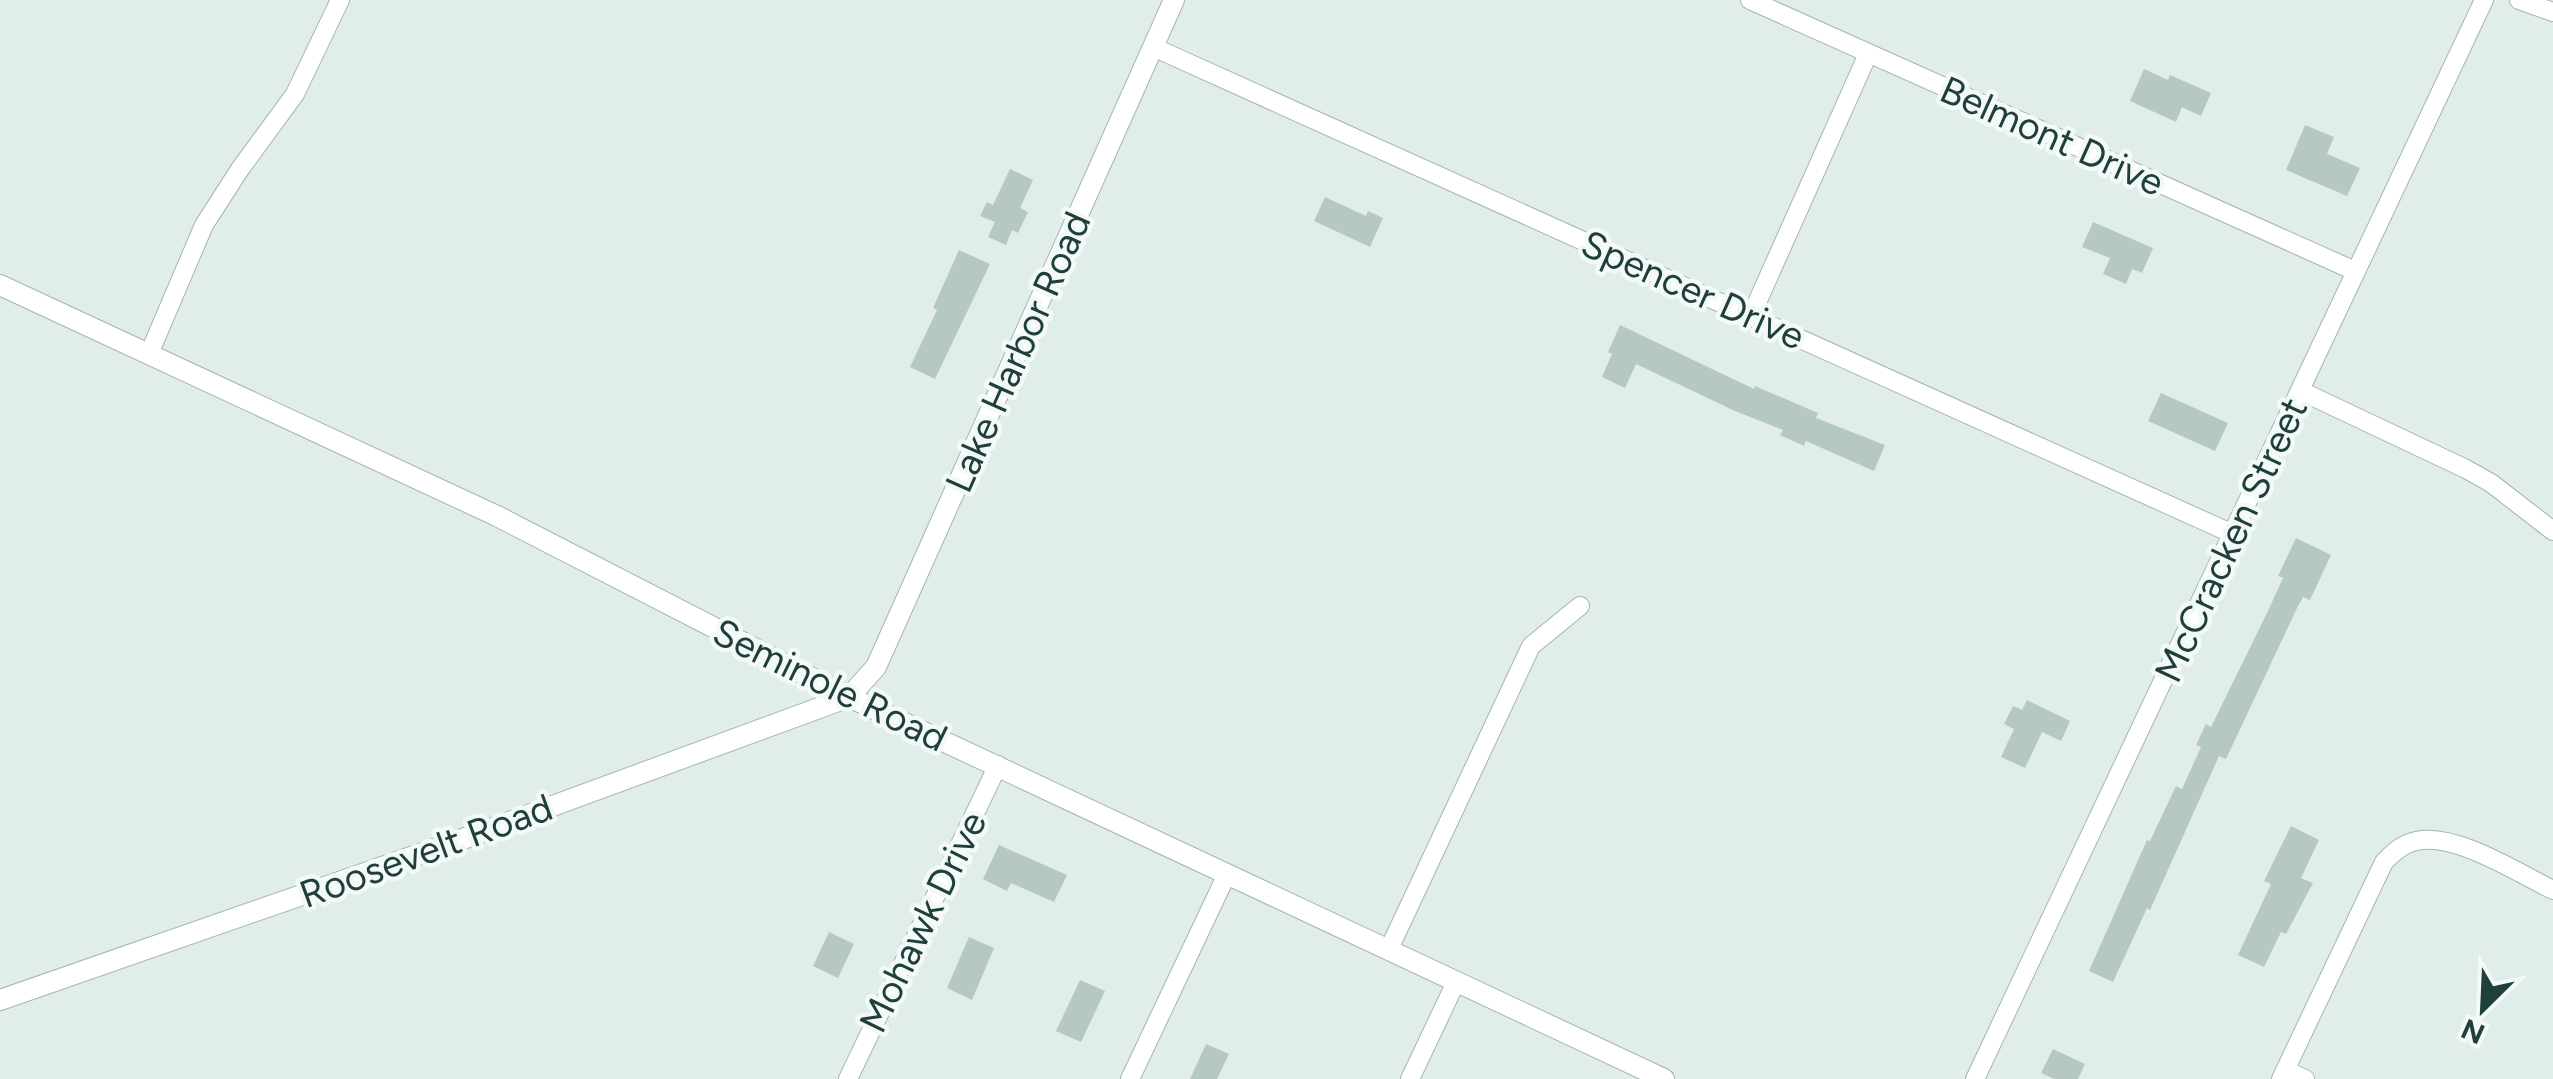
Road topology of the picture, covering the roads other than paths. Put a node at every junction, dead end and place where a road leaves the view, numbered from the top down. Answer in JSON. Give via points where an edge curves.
{"nodes":[{"id":1,"x":340,"y":0,"type":"edge"},
{"id":2,"x":1174,"y":0,"type":"edge"},
{"id":3,"x":1750,"y":0,"type":"edge"},
{"id":4,"x":2484,"y":0,"type":"edge"},
{"id":5,"x":2519,"y":0,"type":"edge"},
{"id":6,"x":2553,"y":12,"type":"edge"},
{"id":7,"x":1153,"y":47,"type":"junction"},
{"id":8,"x":1868,"y":54,"type":"junction"},
{"id":9,"x":2355,"y":271,"type":"junction"},
{"id":10,"x":0,"y":285,"type":"edge"},
{"id":11,"x":1750,"y":316,"type":"junction"},
{"id":12,"x":149,"y":354,"type":"junction"},
{"id":13,"x":2301,"y":391,"type":"junction"},
{"id":14,"x":2553,"y":531,"type":"edge"},
{"id":15,"x":2234,"y":534,"type":"junction"},
{"id":16,"x":1580,"y":606,"type":"dead end"},
{"id":17,"x":849,"y":697,"type":"junction"},
{"id":18,"x":998,"y":765,"type":"junction"},
{"id":19,"x":1226,"y":874,"type":"junction"},
{"id":20,"x":2553,"y":890,"type":"edge"},
{"id":21,"x":1389,"y":950,"type":"junction"},
{"id":22,"x":1456,"y":982,"type":"junction"},
{"id":23,"x":0,"y":1000,"type":"edge"},
{"id":24,"x":2283,"y":1074,"type":"edge"},
{"id":25,"x":848,"y":1079,"type":"edge"},
{"id":26,"x":1130,"y":1079,"type":"edge"},
{"id":27,"x":1410,"y":1079,"type":"edge"},
{"id":28,"x":1664,"y":1079,"type":"edge"},
{"id":29,"x":1975,"y":1079,"type":"edge"},
{"id":30,"x":2304,"y":1079,"type":"edge"}],
"edges":[{"from":1,"to":12,"type":"street","via":[[295,94],[204,225]]},
{"from":2,"to":7,"type":"street","name":"Lake Harbor Road"},
{"from":3,"to":8,"type":"street","name":"Belmont Drive"},
{"from":4,"to":9,"type":"street","name":"McCracken Street"},
{"from":5,"to":6,"type":"street"},
{"from":7,"to":11,"type":"street","name":"Spencer Drive"},
{"from":7,"to":17,"type":"street","name":"Lake Harbor Road","via":[[876,667]]},
{"from":8,"to":9,"type":"street","name":"Belmont Drive"},
{"from":8,"to":11,"type":"street"},
{"from":9,"to":13,"type":"street","name":"McCracken Street"},
{"from":10,"to":12,"type":"street","name":"Seminole Road"},
{"from":11,"to":15,"type":"street","name":"Spencer Drive"},
{"from":12,"to":17,"type":"street","name":"Seminole Road","via":[[497,516]]},
{"from":13,"to":14,"type":"street","via":[[2466,468]]},
{"from":13,"to":15,"type":"street","name":"McCracken Street"},
{"from":15,"to":29,"type":"street","name":"McCracken Street"},
{"from":16,"to":21,"type":"street","via":[[1531,646]]},
{"from":17,"to":18,"type":"street","name":"Seminole Road"},
{"from":17,"to":23,"type":"street","name":"Roosevelt Road"},
{"from":18,"to":19,"type":"street","name":"Seminole Road"},
{"from":18,"to":25,"type":"street","name":"Mohawk Drive"},
{"from":19,"to":21,"type":"street","name":"Seminole Road"},
{"from":19,"to":26,"type":"street"},
{"from":20,"to":24,"type":"street","via":[[2452,843],[2402,845],[2384,862]]},
{"from":21,"to":22,"type":"street","name":"Seminole Road"},
{"from":22,"to":27,"type":"street"},
{"from":22,"to":28,"type":"street","name":"Seminole Road"},
{"from":24,"to":30,"type":"street"}]}
